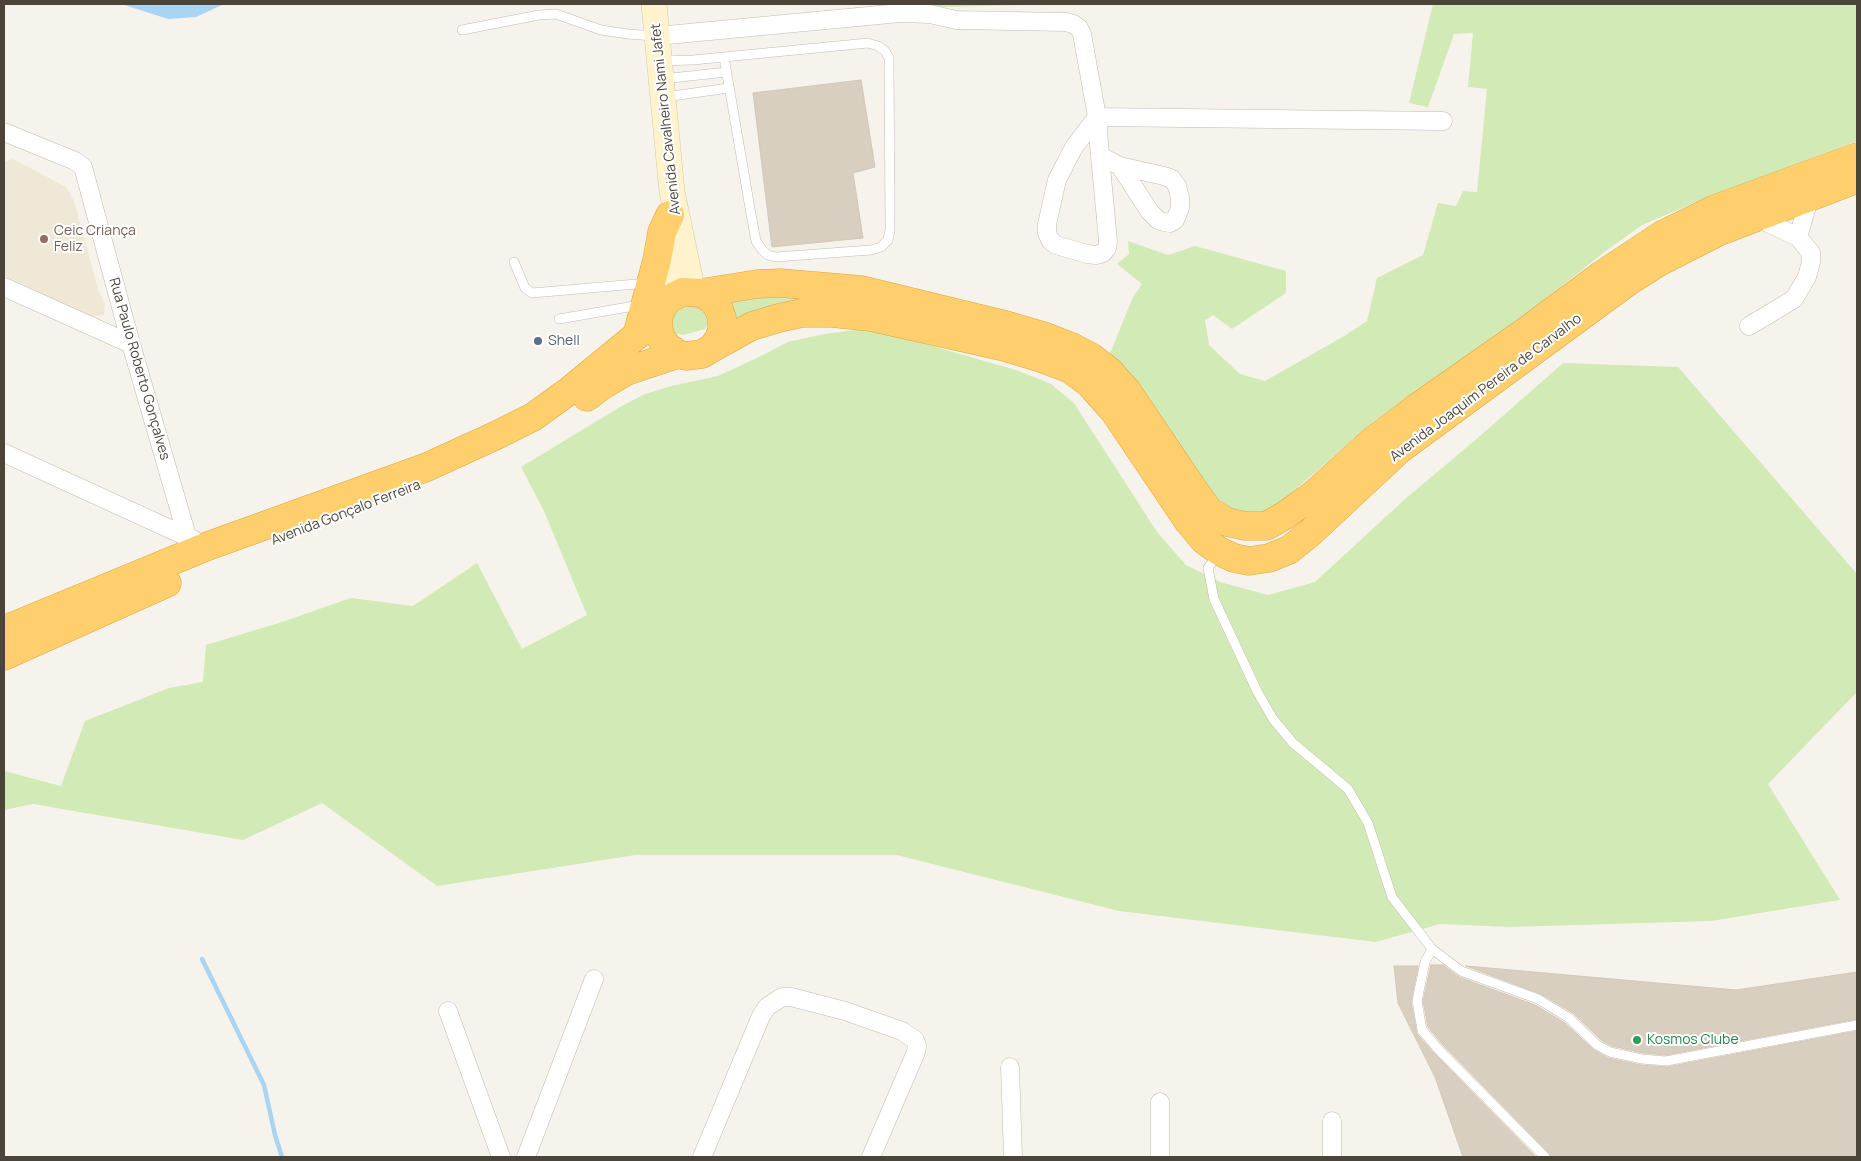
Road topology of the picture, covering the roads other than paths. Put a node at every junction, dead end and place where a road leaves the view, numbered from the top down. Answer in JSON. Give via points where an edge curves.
{"nodes":[{"id":1,"x":654,"y":4,"type":"edge"},
{"id":2,"x":462,"y":30,"type":"dead end"},
{"id":3,"x":657,"y":36,"type":"junction"},
{"id":4,"x":724,"y":57,"type":"junction"},
{"id":5,"x":727,"y":72,"type":"junction"},
{"id":6,"x":661,"y":79,"type":"junction"},
{"id":7,"x":729,"y":88,"type":"junction"},
{"id":8,"x":1097,"y":117,"type":"junction"},
{"id":9,"x":1443,"y":121,"type":"dead end"},
{"id":10,"x":4,"y":132,"type":"edge"},
{"id":11,"x":1100,"y":156,"type":"junction"},
{"id":12,"x":1857,"y":157,"type":"edge"},
{"id":13,"x":1120,"y":166,"type":"dead end"},
{"id":14,"x":1857,"y":179,"type":"edge"},
{"id":15,"x":1810,"y":196,"type":"junction"},
{"id":16,"x":671,"y":204,"type":"junction"},
{"id":17,"x":1755,"y":218,"type":"junction"},
{"id":18,"x":1798,"y":237,"type":"junction"},
{"id":19,"x":514,"y":262,"type":"dead end"},
{"id":20,"x":4,"y":287,"type":"edge"},
{"id":21,"x":697,"y":293,"type":"junction"},
{"id":22,"x":655,"y":301,"type":"junction"},
{"id":23,"x":559,"y":318,"type":"dead end"},
{"id":24,"x":1749,"y":326,"type":"dead end"},
{"id":25,"x":131,"y":344,"type":"junction"},
{"id":26,"x":712,"y":348,"type":"junction"},
{"id":27,"x":678,"y":354,"type":"junction"},
{"id":28,"x":4,"y":453,"type":"edge"},
{"id":29,"x":198,"y":541,"type":"junction"},
{"id":30,"x":1220,"y":551,"type":"junction"},
{"id":31,"x":10,"y":622,"type":"edge"},
{"id":32,"x":4,"y":656,"type":"edge"},
{"id":33,"x":1432,"y":949,"type":"junction"},
{"id":34,"x":594,"y":979,"type":"dead end"},
{"id":35,"x":448,"y":1011,"type":"dead end"},
{"id":36,"x":1857,"y":1025,"type":"edge"},
{"id":37,"x":1010,"y":1067,"type":"dead end"},
{"id":38,"x":1160,"y":1102,"type":"dead end"},
{"id":39,"x":1332,"y":1121,"type":"dead end"},
{"id":40,"x":501,"y":1157,"type":"edge"},
{"id":41,"x":526,"y":1157,"type":"edge"},
{"id":42,"x":702,"y":1157,"type":"edge"},
{"id":43,"x":871,"y":1157,"type":"edge"},
{"id":44,"x":1013,"y":1157,"type":"edge"},
{"id":45,"x":1160,"y":1157,"type":"edge"},
{"id":46,"x":1332,"y":1157,"type":"edge"},
{"id":47,"x":1545,"y":1157,"type":"edge"}],
"edges":[{"from":1,"to":3,"type":"main road","name":"Avenida Cavalheiro Nami Jafet"},
{"from":2,"to":3,"type":"lane","via":[[556,14],[600,30]]},
{"from":3,"to":6,"type":"main road","name":"Avenida Cavalheiro Nami Jafet"},
{"from":3,"to":8,"type":"street","via":[[900,13],[930,14],[956,20],[1066,22],[1079,28],[1082,34]]},
{"from":4,"to":5,"type":"lane"},
{"from":4,"to":6,"type":"lane"},
{"from":4,"to":7,"type":"lane","via":[[868,43],[885,51],[889,58],[888,240],[871,250],[776,257],[762,250],[756,240]]},
{"from":5,"to":6,"type":"lane"},
{"from":5,"to":7,"type":"lane"},
{"from":6,"to":7,"type":"lane"},
{"from":6,"to":16,"type":"main road","name":"Avenida Cavalheiro Nami Jafet"},
{"from":8,"to":9,"type":"street"},
{"from":8,"to":11,"type":"street"},
{"from":8,"to":11,"type":"street","via":[[1074,147],[1058,180],[1047,224],[1047,233],[1056,245],[1096,255],[1107,248]]},
{"from":10,"to":25,"type":"street","name":"Rua Paulo Roberto Gonçalves","via":[[83,167]]},
{"from":11,"to":13,"type":"street"},
{"from":12,"to":21,"type":"highway","name":"Avenida Joaquim Pereira de Carvalho","via":[[1715,209],[1662,235],[1414,409],[1374,439],[1313,495],[1266,526],[1227,522],[1210,510],[1127,391],[1109,371],[1091,357],[1046,336],[862,290],[780,283]]},
{"from":14,"to":15,"type":"highway","name":"Avenida Joaquim Pereira de Carvalho"},
{"from":15,"to":17,"type":"highway","name":"Avenida Joaquim Pereira de Carvalho"},
{"from":15,"to":18,"type":"street"},
{"from":16,"to":21,"type":"main road","name":"Avenida Cavalheiro Nami Jafet"},
{"from":16,"to":22,"type":"highway","via":[[657,260]]},
{"from":17,"to":18,"type":"street"},
{"from":17,"to":30,"type":"highway","name":"Avenida Joaquim Pereira de Carvalho","via":[[1679,251],[1629,281],[1400,448],[1289,550],[1269,558],[1248,560]]},
{"from":18,"to":24,"type":"street","via":[[1811,253],[1802,287],[1794,299]]},
{"from":19,"to":22,"type":"lane","via":[[525,288],[532,294]]},
{"from":20,"to":25,"type":"street"},
{"from":21,"to":22,"type":"highway","via":[[683,292]]},
{"from":21,"to":26,"type":"highway","via":[[711,299],[722,318],[719,340]]},
{"from":22,"to":23,"type":"lane"},
{"from":22,"to":27,"type":"highway","via":[[661,338]]},
{"from":22,"to":29,"type":"highway","name":"Avenida Gonçalo Ferreira","via":[[636,337],[533,416],[426,467]]},
{"from":25,"to":29,"type":"street","name":"Rua Paulo Roberto Gonçalves"},
{"from":26,"to":27,"type":"highway","via":[[694,356]]},
{"from":26,"to":30,"type":"highway","name":"Avenida Joaquim Pereira de Carvalho","via":[[752,326],[779,318],[802,313],[832,313],[871,317],[1005,347],[1070,369],[1090,384],[1114,411],[1188,521],[1204,540]]},
{"from":27,"to":32,"type":"highway","name":"Avenida Gonçalo Ferreira","via":[[627,371],[539,430],[423,485],[160,585]]},
{"from":28,"to":29,"type":"street"},
{"from":29,"to":31,"type":"highway","name":"Avenida Gonçalo Ferreira"},
{"from":30,"to":33,"type":"lane","via":[[1208,568],[1214,599],[1257,691],[1293,743],[1348,789],[1368,824],[1392,897]]},
{"from":33,"to":36,"type":"lane","via":[[1461,971],[1538,999],[1569,1018],[1597,1045],[1610,1052],[1642,1059],[1666,1061]]},
{"from":33,"to":47,"type":"lane","via":[[1425,962],[1417,1001],[1422,1030]]},
{"from":34,"to":41,"type":"street"},
{"from":35,"to":40,"type":"street"},
{"from":37,"to":44,"type":"street"},
{"from":38,"to":45,"type":"street"},
{"from":39,"to":46,"type":"street"},
{"from":42,"to":43,"type":"street","via":[[762,1016],[774,1000],[782,997],[845,1011],[902,1031],[915,1040],[916,1052]]}]}
